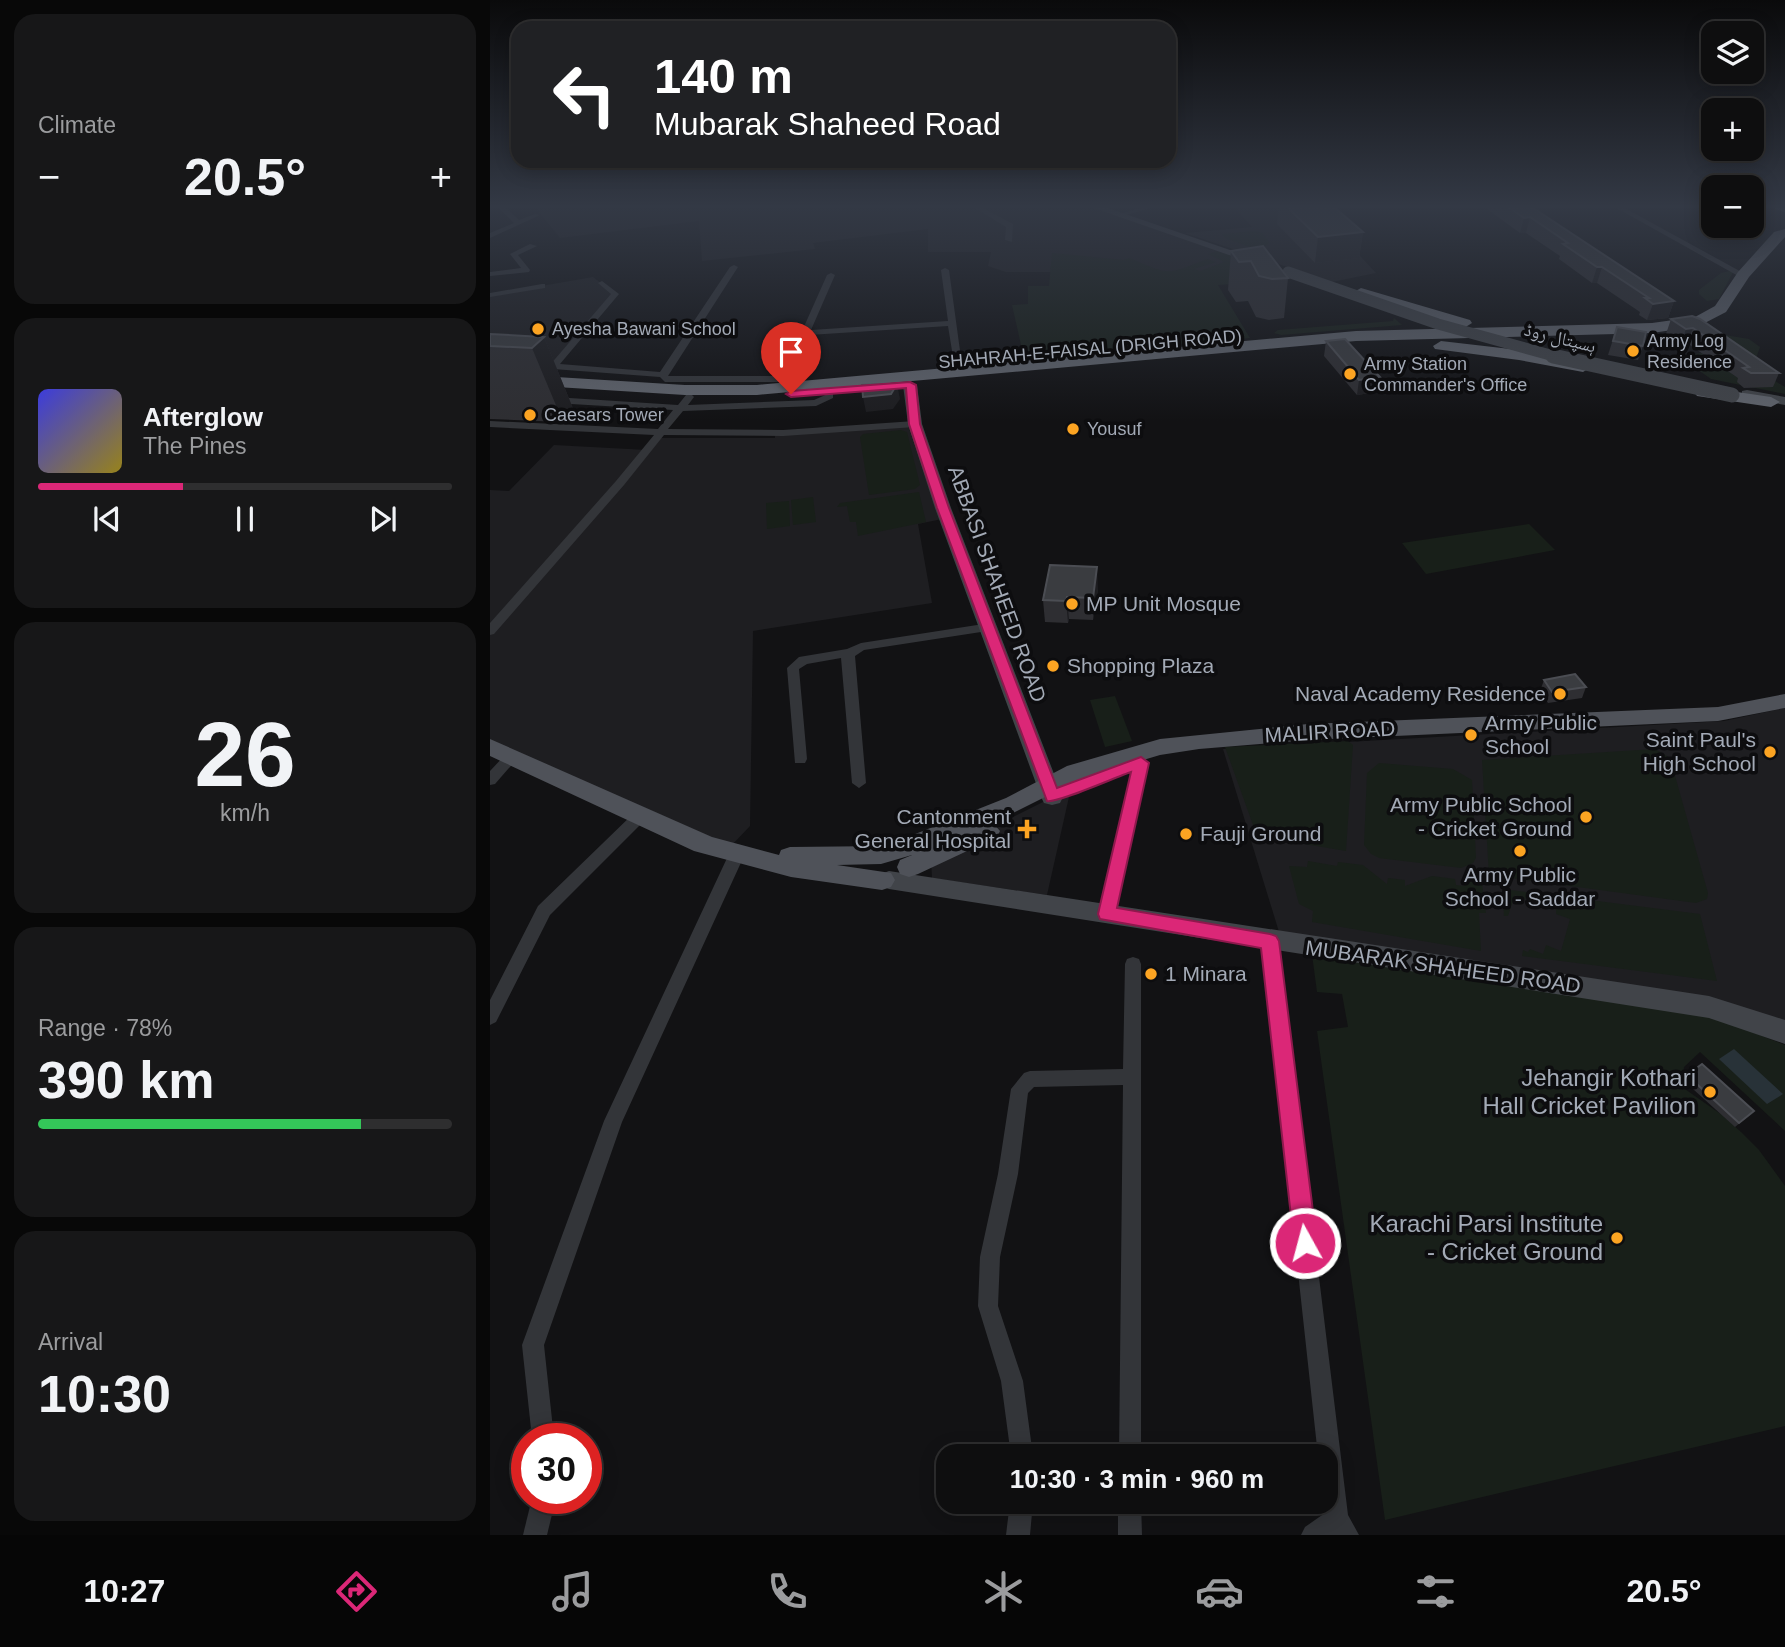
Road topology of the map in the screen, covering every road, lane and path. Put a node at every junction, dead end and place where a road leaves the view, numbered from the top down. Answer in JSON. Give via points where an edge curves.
{"nodes":[{"id":1,"x":727,"y":278,"type":"edge"},
{"id":2,"x":830,"y":278,"type":"edge"},
{"id":3,"x":946,"y":278,"type":"edge"},
{"id":4,"x":1298,"y":278,"type":"edge"},
{"id":5,"x":1308,"y":278,"type":"edge"},
{"id":6,"x":1312,"y":278,"type":"edge"},
{"id":7,"x":1742,"y":278,"type":"edge"},
{"id":8,"x":1756,"y":278,"type":"edge"},
{"id":9,"x":601,"y":283,"type":"dead end"},
{"id":10,"x":542,"y":286,"type":"dead end"},
{"id":11,"x":490,"y":295,"type":"edge"},
{"id":12,"x":1727,"y":311,"type":"junction"},
{"id":13,"x":950,"y":323,"type":"junction"},
{"id":14,"x":1689,"y":328,"type":"junction"},
{"id":15,"x":805,"y":333,"type":"junction"},
{"id":16,"x":1356,"y":335,"type":"junction"},
{"id":17,"x":1577,"y":335,"type":"junction"},
{"id":18,"x":1499,"y":337,"type":"junction"},
{"id":19,"x":1388,"y":341,"type":"junction"},
{"id":20,"x":1523,"y":343,"type":"junction"},
{"id":21,"x":1017,"y":356,"type":"dead end"},
{"id":22,"x":1592,"y":360,"type":"junction"},
{"id":23,"x":663,"y":375,"type":"junction"},
{"id":24,"x":491,"y":385,"type":"edge"},
{"id":25,"x":910,"y":385,"type":"junction"},
{"id":26,"x":830,"y":396,"type":"dead end"},
{"id":27,"x":545,"y":400,"type":"dead end"},
{"id":28,"x":1777,"y":401,"type":"edge"},
{"id":29,"x":685,"y":403,"type":"junction"},
{"id":30,"x":490,"y":424,"type":"edge"},
{"id":31,"x":915,"y":424,"type":"junction"},
{"id":32,"x":662,"y":432,"type":"junction"},
{"id":33,"x":990,"y":627,"type":"junction"},
{"id":34,"x":490,"y":631,"type":"edge"},
{"id":35,"x":850,"y":653,"type":"junction"},
{"id":36,"x":1785,"y":701,"type":"edge"},
{"id":37,"x":1785,"y":708,"type":"edge"},
{"id":38,"x":490,"y":733,"type":"edge"},
{"id":39,"x":501,"y":752,"type":"edge"},
{"id":40,"x":800,"y":759,"type":"dead end"},
{"id":41,"x":1141,"y":763,"type":"junction"},
{"id":42,"x":490,"y":780,"type":"edge"},
{"id":43,"x":859,"y":783,"type":"dead end"},
{"id":44,"x":1050,"y":791,"type":"junction"},
{"id":45,"x":640,"y":816,"type":"junction"},
{"id":46,"x":736,"y":856,"type":"junction"},
{"id":47,"x":894,"y":867,"type":"junction"},
{"id":48,"x":1107,"y":914,"type":"junction"},
{"id":49,"x":1270,"y":941,"type":"junction"},
{"id":50,"x":1133,"y":964,"type":"dead end"},
{"id":51,"x":490,"y":1017,"type":"edge"},
{"id":52,"x":1785,"y":1032,"type":"edge"},
{"id":53,"x":1132,"y":1077,"type":"junction"},
{"id":54,"x":541,"y":1423,"type":"edge"},
{"id":55,"x":1020,"y":1444,"type":"edge"},
{"id":56,"x":1130,"y":1444,"type":"edge"},
{"id":57,"x":540,"y":1514,"type":"edge"},
{"id":58,"x":1021,"y":1514,"type":"edge"},
{"id":59,"x":1130,"y":1514,"type":"edge"},
{"id":60,"x":1342,"y":1527,"type":"edge"},
{"id":61,"x":535,"y":1535,"type":"edge"},
{"id":62,"x":1018,"y":1535,"type":"edge"},
{"id":63,"x":1130,"y":1535,"type":"edge"},
{"id":64,"x":1313,"y":1535,"type":"edge"}],
"edges":[{"from":1,"to":23,"type":"street"},
{"from":2,"to":15,"type":"street"},
{"from":3,"to":13,"type":"street"},
{"from":4,"to":16,"type":"highway","via":[[1409,320],[1404,328]]},
{"from":5,"to":28,"type":"main road","name":"ہسپتال روڈ","bridge":true,"via":[[1528,351]]},
{"from":6,"to":20,"type":"highway"},
{"from":7,"to":12,"type":"highway"},
{"from":8,"to":12,"type":"highway"},
{"from":9,"to":23,"type":"street","via":[[615,294],[553,366]]},
{"from":10,"to":11,"type":"street"},
{"from":12,"to":14,"type":"highway","via":[[1717,325]]},
{"from":13,"to":15,"type":"street"},
{"from":13,"to":21,"type":"street","via":[[957,361]]},
{"from":14,"to":17,"type":"highway","name":"SHAHRAH-E-FAISAL (DRIGH ROAD)","via":[[1656,335]]},
{"from":14,"to":20,"type":"highway","name":"SHAHRAH-E-FAISAL (DRIGH ROAD)"},
{"from":15,"to":23,"type":"street","via":[[785,379],[665,379]]},
{"from":16,"to":20,"type":"highway","name":"SHAHRAH-E-FAISAL (DRIGH ROAD)"},
{"from":16,"to":24,"type":"highway","name":"SHAHRAH-E-FAISAL (DRIGH ROAD)","via":[[757,390]]},
{"from":17,"to":18,"type":"highway","name":"SHAHRAH-E-FAISAL (DRIGH ROAD)"},
{"from":17,"to":22,"type":"highway"},
{"from":18,"to":19,"type":"highway","name":"SHAHRAH-E-FAISAL (DRIGH ROAD)"},
{"from":18,"to":20,"type":"highway"},
{"from":19,"to":20,"type":"highway"},
{"from":19,"to":25,"type":"highway","name":"SHAHRAH-E-FAISAL (DRIGH ROAD)"},
{"from":20,"to":22,"type":"highway"},
{"from":20,"to":28,"type":"highway","via":[[1717,394]]},
{"from":22,"to":28,"type":"highway"},
{"from":24,"to":29,"type":"highway","name":"SHAHRAH-E-FAISAL (DRIGH ROAD)"},
{"from":25,"to":29,"type":"highway","name":"SHAHRAH-E-FAISAL (DRIGH ROAD)"},
{"from":25,"to":31,"type":"main road","name":"ABBASI SHAHEED ROAD"},
{"from":26,"to":29,"type":"street","via":[[816,403]]},
{"from":27,"to":29,"type":"street"},
{"from":29,"to":32,"type":"street"},
{"from":30,"to":32,"type":"street"},
{"from":31,"to":32,"type":"street","via":[[783,433]]},
{"from":31,"to":33,"type":"main road","name":"ABBASI SHAHEED ROAD"},
{"from":32,"to":34,"type":"street"},
{"from":33,"to":35,"type":"street"},
{"from":33,"to":44,"type":"main road","name":"ABBASI SHAHEED ROAD"},
{"from":35,"to":40,"type":"street","via":[[803,660],[793,668]]},
{"from":35,"to":43,"type":"street"},
{"from":36,"to":44,"type":"main road","name":"MALIR ROAD","via":[[1718,714],[1199,741],[1098,764]]},
{"from":37,"to":41,"type":"main road","name":"MALIR ROAD","via":[[1724,721],[1254,746]]},
{"from":38,"to":47,"type":"main road","name":"MUBARAK SHAHEED ROAD","via":[[746,846],[795,858]]},
{"from":39,"to":42,"type":"street"},
{"from":39,"to":45,"type":"main road","name":"MUBARAK SHAHEED ROAD"},
{"from":41,"to":44,"type":"main road","name":"MALIR ROAD"},
{"from":41,"to":48,"type":"street"},
{"from":44,"to":47,"type":"main road","name":"MALIR ROAD","via":[[961,845]]},
{"from":45,"to":46,"type":"main road","name":"MUBARAK SHAHEED ROAD"},
{"from":45,"to":51,"type":"street","via":[[544,911]]},
{"from":46,"to":47,"type":"main road","name":"MUBARAK SHAHEED ROAD","via":[[815,873]]},
{"from":46,"to":54,"type":"street","via":[[613,1121],[533,1345]]},
{"from":47,"to":48,"type":"main road","name":"MUBARAK SHAHEED ROAD","via":[[931,889]]},
{"from":48,"to":49,"type":"main road","name":"MUBARAK SHAHEED ROAD"},
{"from":49,"to":52,"type":"main road","name":"MUBARAK SHAHEED ROAD","via":[[1709,1007]]},
{"from":49,"to":60,"type":"street"},
{"from":50,"to":53,"type":"street"},
{"from":53,"to":55,"type":"street","via":[[1030,1079],[1020,1089],[990,1257],[988,1306],[1012,1381]]},
{"from":53,"to":56,"type":"street"},
{"from":57,"to":61,"type":"street"},
{"from":58,"to":62,"type":"street"},
{"from":59,"to":63,"type":"street"},
{"from":60,"to":64,"type":"street"}]}
